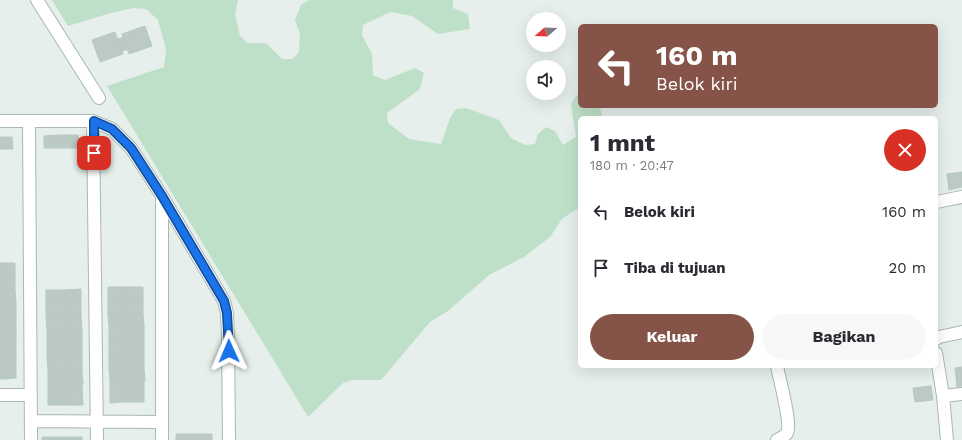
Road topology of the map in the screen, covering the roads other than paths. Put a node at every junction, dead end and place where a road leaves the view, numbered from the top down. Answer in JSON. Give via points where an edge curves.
{"nodes":[{"id":1,"x":37,"y":0,"type":"edge"},
{"id":2,"x":99,"y":98,"type":"dead end"},
{"id":3,"x":0,"y":121,"type":"edge"},
{"id":4,"x":29,"y":121,"type":"junction"},
{"id":5,"x":94,"y":121,"type":"junction"},
{"id":6,"x":162,"y":196,"type":"junction"},
{"id":7,"x":962,"y":197,"type":"edge"},
{"id":8,"x":938,"y":202,"type":"edge"},
{"id":9,"x":962,"y":332,"type":"edge"},
{"id":10,"x":938,"y":334,"type":"edge"},
{"id":11,"x":938,"y":367,"type":"edge"},
{"id":12,"x":777,"y":368,"type":"edge"},
{"id":13,"x":962,"y":394,"type":"edge"},
{"id":14,"x":0,"y":395,"type":"edge"},
{"id":15,"x":31,"y":395,"type":"junction"},
{"id":16,"x":942,"y":396,"type":"junction"},
{"id":17,"x":31,"y":421,"type":"junction"},
{"id":18,"x":97,"y":421,"type":"junction"},
{"id":19,"x":162,"y":422,"type":"junction"},
{"id":20,"x":31,"y":440,"type":"edge"},
{"id":21,"x":97,"y":440,"type":"edge"},
{"id":22,"x":162,"y":440,"type":"edge"},
{"id":23,"x":229,"y":440,"type":"edge"},
{"id":24,"x":777,"y":440,"type":"edge"},
{"id":25,"x":947,"y":440,"type":"edge"}],
"edges":[{"from":1,"to":2,"type":"street"},
{"from":3,"to":4,"type":"street"},
{"from":4,"to":5,"type":"street"},
{"from":4,"to":15,"type":"street"},
{"from":5,"to":6,"type":"street","via":[[112,129],[131,148]]},
{"from":5,"to":18,"type":"street"},
{"from":6,"to":19,"type":"street"},
{"from":6,"to":23,"type":"street","via":[[224,301],[228,337]]},
{"from":7,"to":8,"type":"street"},
{"from":9,"to":10,"type":"street"},
{"from":11,"to":16,"type":"street"},
{"from":12,"to":24,"type":"street","via":[[789,425],[787,434]]},
{"from":13,"to":16,"type":"street"},
{"from":14,"to":15,"type":"street"},
{"from":15,"to":17,"type":"street"},
{"from":16,"to":25,"type":"street"},
{"from":17,"to":18,"type":"street"},
{"from":17,"to":20,"type":"street"},
{"from":18,"to":19,"type":"street"},
{"from":18,"to":21,"type":"street"},
{"from":19,"to":22,"type":"street"}]}
